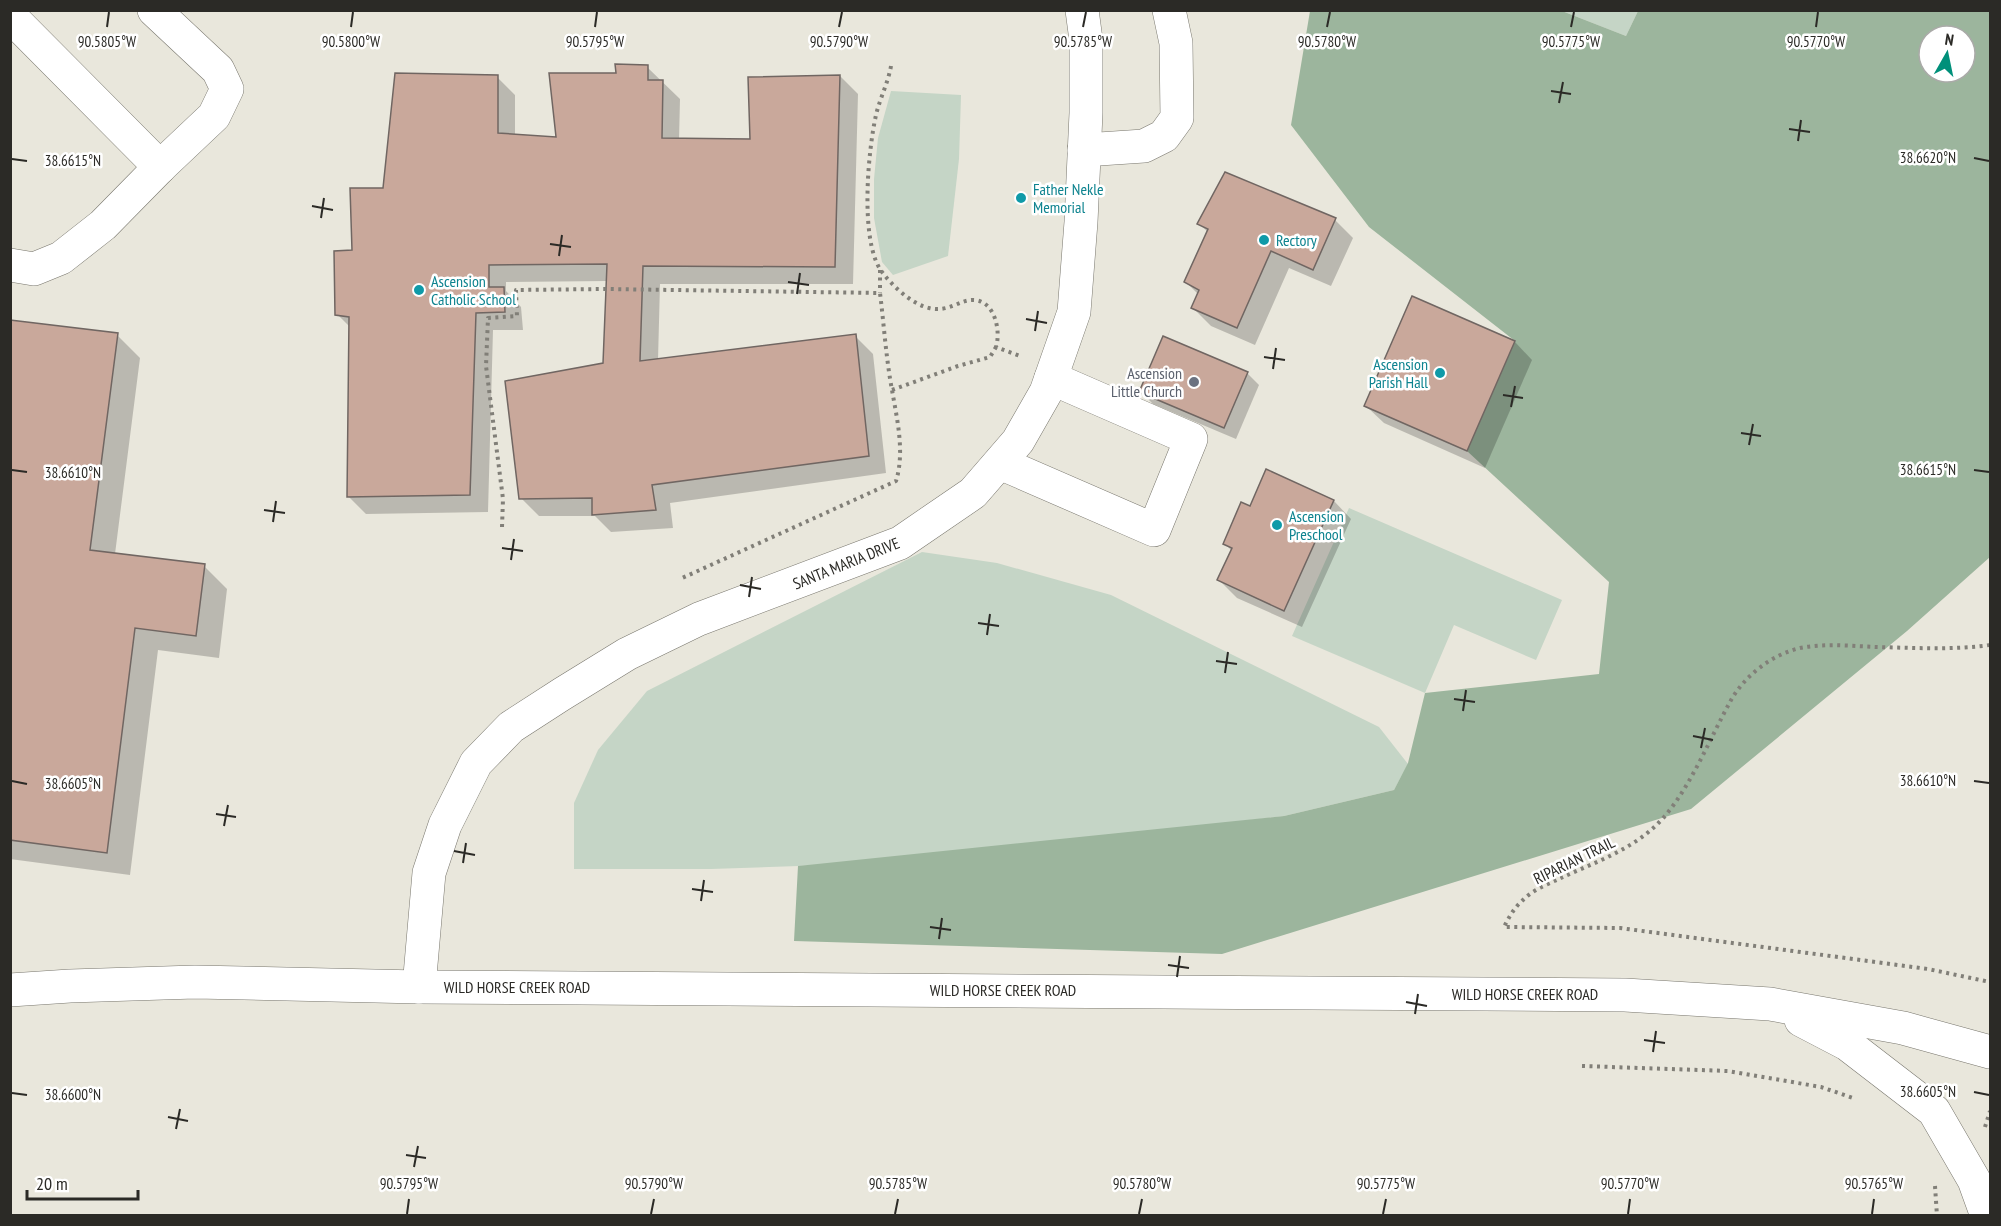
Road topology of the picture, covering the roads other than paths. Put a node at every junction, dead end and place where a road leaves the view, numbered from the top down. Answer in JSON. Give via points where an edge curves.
{"nodes":[{"id":1,"x":154,"y":10,"type":"edge"},
{"id":2,"x":1082,"y":10,"type":"edge"},
{"id":3,"x":1169,"y":10,"type":"edge"},
{"id":4,"x":10,"y":16,"type":"edge"},
{"id":5,"x":1084,"y":150,"type":"junction"},
{"id":6,"x":160,"y":167,"type":"junction"},
{"id":7,"x":10,"y":265,"type":"edge"},
{"id":8,"x":1051,"y":378,"type":"junction"},
{"id":9,"x":1000,"y":463,"type":"junction"},
{"id":10,"x":419,"y":987,"type":"junction"},
{"id":11,"x":10,"y":990,"type":"edge"},
{"id":12,"x":1770,"y":1004,"type":"junction"},
{"id":13,"x":1990,"y":1052,"type":"edge"},
{"id":14,"x":1987,"y":1215,"type":"edge"}],
"edges":[{"from":1,"to":6,"type":"main road","via":[[218,70],[227,89],[214,116]]},
{"from":2,"to":5,"type":"main road","name":"SANTA MARIA DRIVE","via":[[1086,40]]},
{"from":3,"to":5,"type":"main road","via":[[1176,43],[1177,118],[1164,136],[1144,146]]},
{"from":4,"to":6,"type":"main road"},
{"from":5,"to":8,"type":"main road","name":"SANTA MARIA DRIVE","via":[[1074,312]]},
{"from":6,"to":7,"type":"main road","via":[[103,225],[62,258],[34,269]]},
{"from":8,"to":9,"type":"main road","name":"SANTA MARIA DRIVE","via":[[1018,441]]},
{"from":8,"to":9,"type":"main road","via":[[1191,439],[1154,530]]},
{"from":9,"to":10,"type":"main road","name":"SANTA MARIA DRIVE","via":[[973,493],[900,543],[668,634],[627,654],[511,727],[476,763],[445,825],[429,873]]},
{"from":10,"to":11,"type":"main road","name":"WILD HORSE CREEK ROAD","via":[[195,982]]},
{"from":10,"to":12,"type":"main road","name":"WILD HORSE CREEK ROAD","via":[[1625,995]]},
{"from":12,"to":13,"type":"main road","name":"WILD HORSE CREEK ROAD","via":[[1903,1028]]},
{"from":12,"to":14,"type":"main road","via":[[1847,1044],[1934,1111],[1974,1180]]}]}
